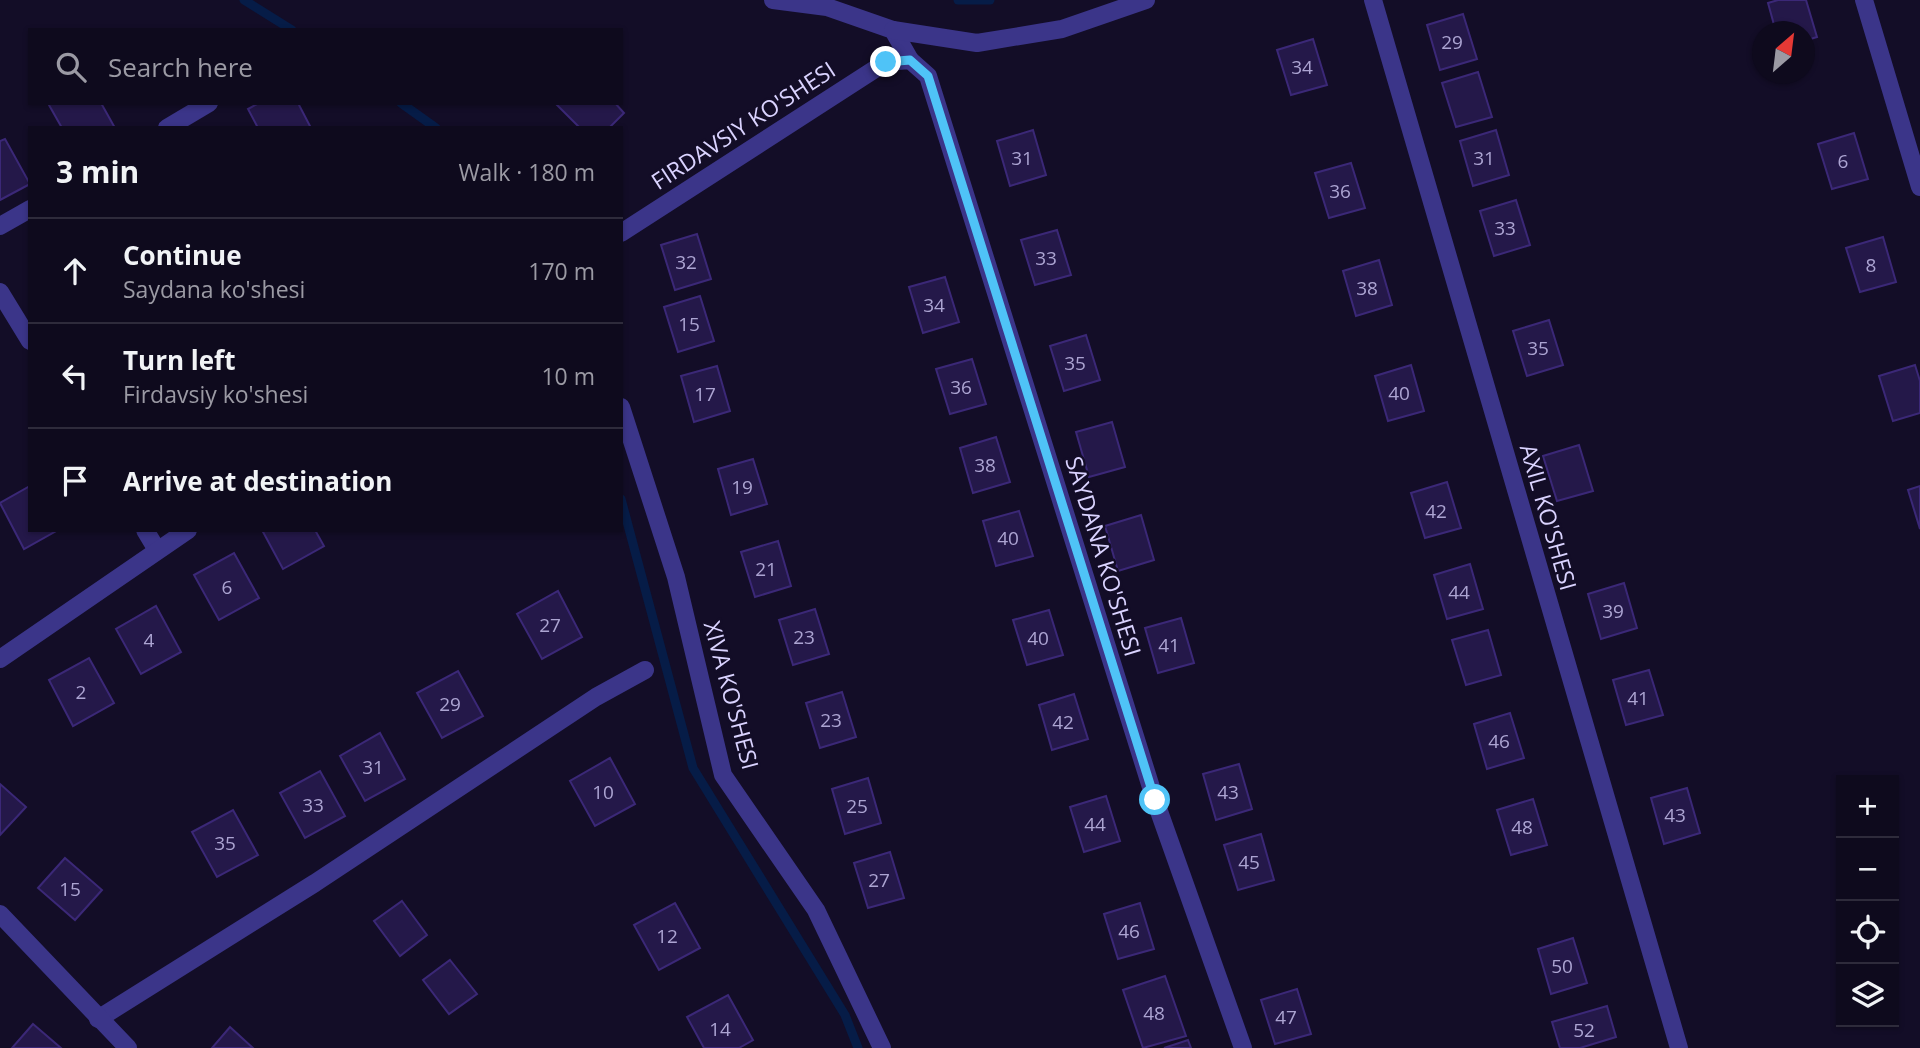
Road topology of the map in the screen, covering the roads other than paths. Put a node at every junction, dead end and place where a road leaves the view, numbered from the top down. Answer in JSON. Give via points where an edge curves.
{"nodes":[{"id":1,"x":773,"y":0,"type":"edge"},
{"id":2,"x":1146,"y":0,"type":"edge"},
{"id":3,"x":1373,"y":0,"type":"edge"},
{"id":4,"x":1864,"y":0,"type":"edge"},
{"id":5,"x":893,"y":30,"type":"junction"},
{"id":6,"x":910,"y":60,"type":"junction"},
{"id":7,"x":206,"y":105,"type":"edge"},
{"id":8,"x":170,"y":126,"type":"edge"},
{"id":9,"x":1920,"y":187,"type":"edge"},
{"id":10,"x":28,"y":210,"type":"edge"},
{"id":11,"x":0,"y":226,"type":"edge"},
{"id":12,"x":623,"y":232,"type":"edge"},
{"id":13,"x":0,"y":292,"type":"edge"},
{"id":14,"x":28,"y":338,"type":"edge"},
{"id":15,"x":623,"y":413,"type":"edge"},
{"id":16,"x":146,"y":532,"type":"edge"},
{"id":17,"x":185,"y":532,"type":"edge"},
{"id":18,"x":157,"y":550,"type":"junction"},
{"id":19,"x":0,"y":659,"type":"edge"},
{"id":20,"x":646,"y":670,"type":"dead end"},
{"id":21,"x":0,"y":914,"type":"edge"},
{"id":22,"x":98,"y":1019,"type":"junction"},
{"id":23,"x":128,"y":1048,"type":"edge"},
{"id":24,"x":882,"y":1048,"type":"edge"},
{"id":25,"x":1242,"y":1048,"type":"edge"},
{"id":26,"x":1679,"y":1048,"type":"edge"}],
"edges":[{"from":1,"to":5,"type":"street","via":[[827,7]]},
{"from":2,"to":5,"type":"street","via":[[1062,29],[977,43]]},
{"from":3,"to":26,"type":"street","name":"AXIL KO'SHESI"},
{"from":4,"to":9,"type":"street"},
{"from":5,"to":6,"type":"street"},
{"from":6,"to":12,"type":"street","name":"FIRDAVSIY KO'SHESI","via":[[886,62]]},
{"from":6,"to":25,"type":"street","name":"SAYDANA KO'SHESI","via":[[928,76],[1155,800]]},
{"from":7,"to":8,"type":"street"},
{"from":10,"to":11,"type":"street"},
{"from":13,"to":14,"type":"street"},
{"from":15,"to":24,"type":"street","name":"XIVA KO'SHESI","via":[[676,577],[723,775],[816,910]]},
{"from":16,"to":18,"type":"street"},
{"from":17,"to":18,"type":"street"},
{"from":18,"to":19,"type":"street"},
{"from":20,"to":22,"type":"street","via":[[596,697],[315,883]]},
{"from":21,"to":22,"type":"street"},
{"from":22,"to":23,"type":"street"}]}
